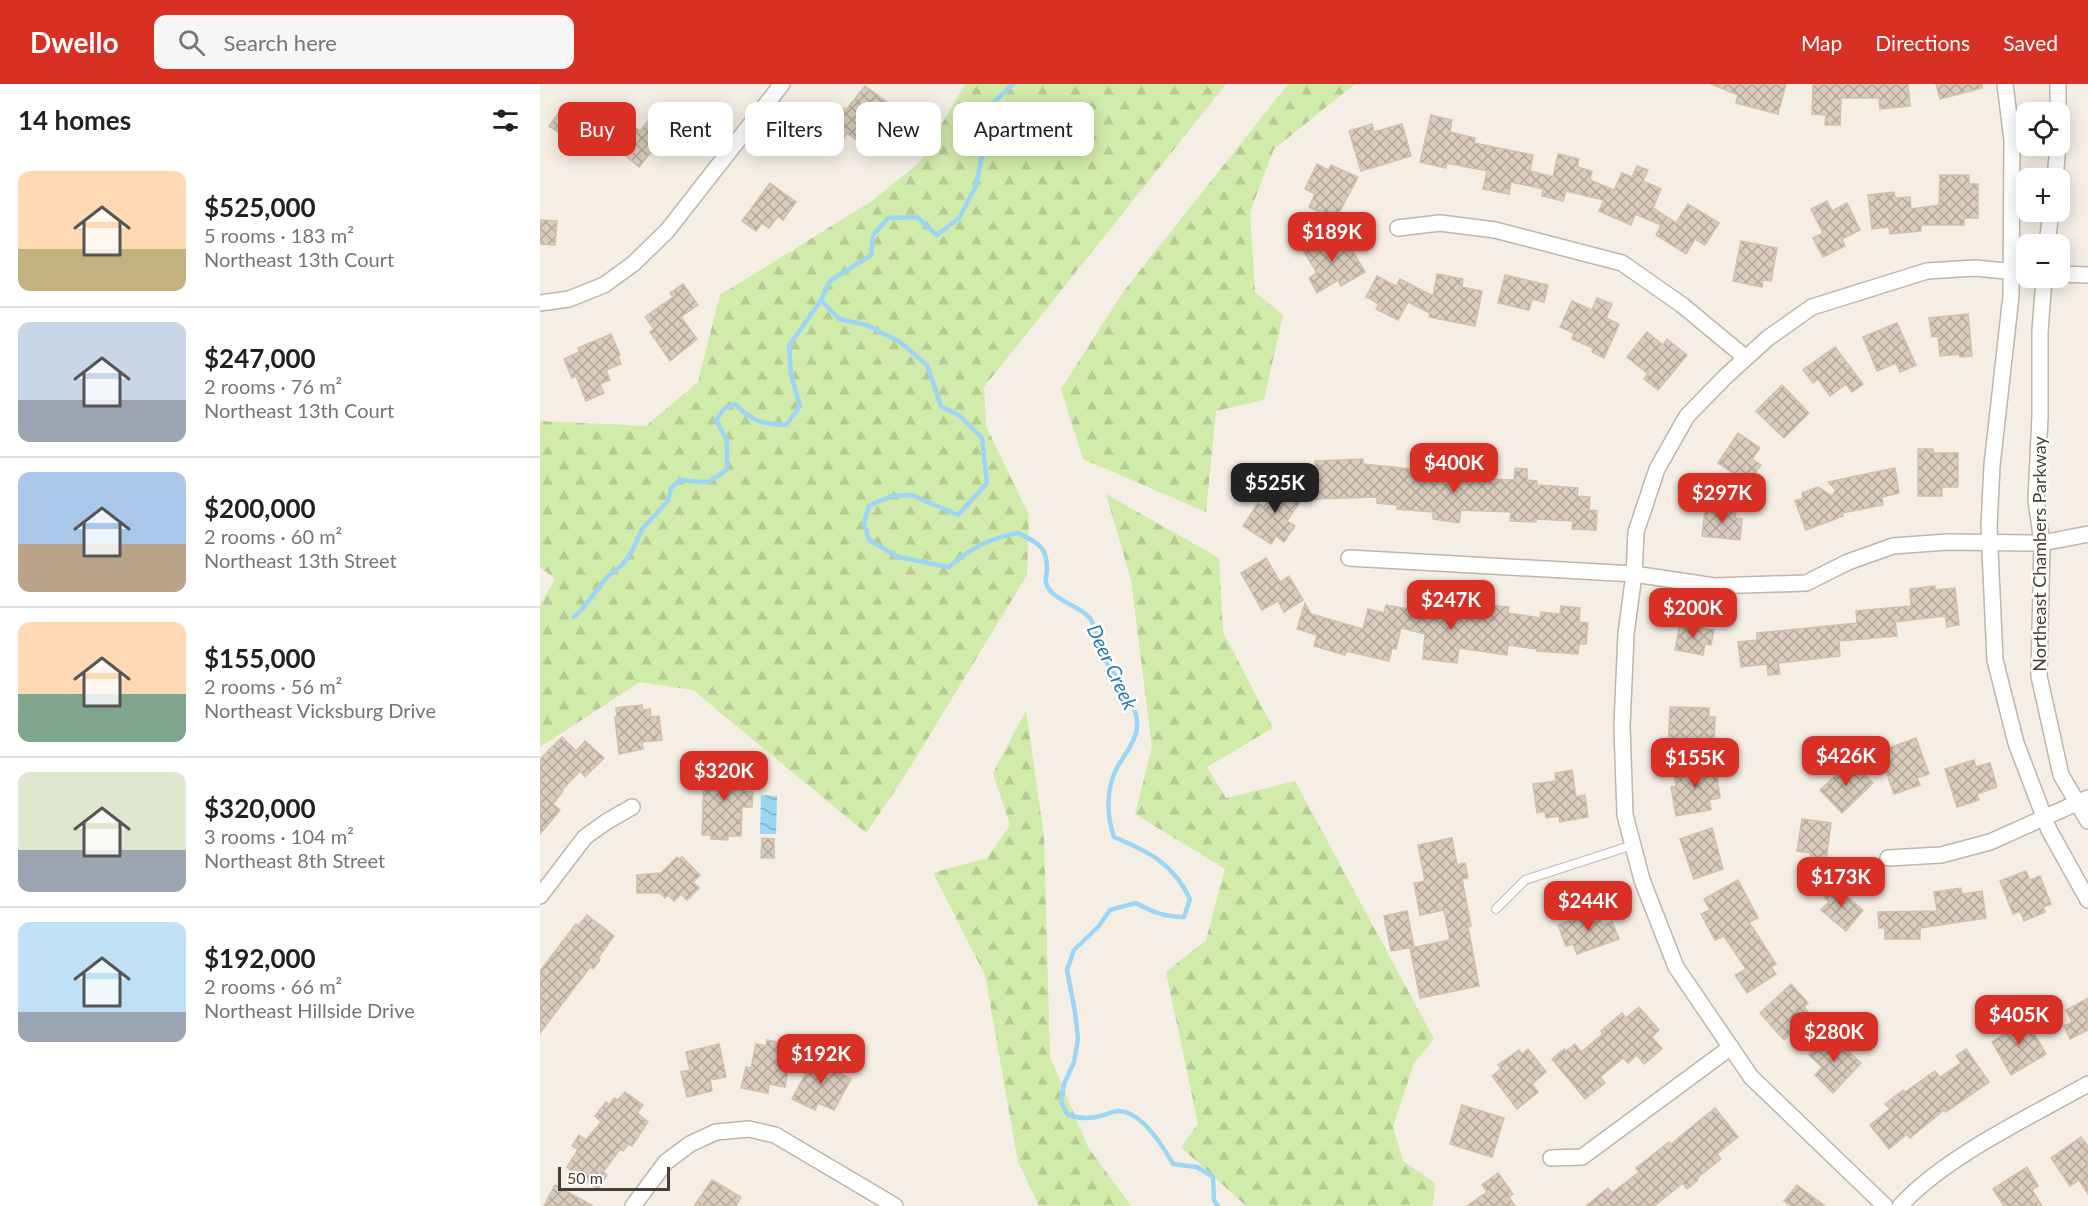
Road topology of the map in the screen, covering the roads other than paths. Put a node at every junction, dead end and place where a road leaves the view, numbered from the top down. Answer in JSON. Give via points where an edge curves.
{"nodes":[{"id":1,"x":782,"y":84,"type":"edge"},
{"id":2,"x":2005,"y":84,"type":"edge"},
{"id":3,"x":2058,"y":84,"type":"edge"},
{"id":4,"x":2058,"y":102,"type":"edge"},
{"id":5,"x":1398,"y":228,"type":"dead end"},
{"id":6,"x":2017,"y":234,"type":"edge"},
{"id":7,"x":2016,"y":273,"type":"edge"},
{"id":8,"x":2070,"y":274,"type":"edge"},
{"id":9,"x":2088,"y":275,"type":"edge"},
{"id":10,"x":2016,"y":283,"type":"edge"},
{"id":11,"x":2043,"y":288,"type":"edge"},
{"id":12,"x":540,"y":303,"type":"edge"},
{"id":13,"x":1746,"y":358,"type":"junction"},
{"id":14,"x":2088,"y":534,"type":"edge"},
{"id":15,"x":1990,"y":542,"type":"junction"},
{"id":16,"x":2042,"y":543,"type":"junction"},
{"id":17,"x":1349,"y":558,"type":"dead end"},
{"id":18,"x":1634,"y":574,"type":"junction"},
{"id":19,"x":2083,"y":800,"type":"edge"},
{"id":20,"x":632,"y":807,"type":"dead end"},
{"id":21,"x":2044,"y":818,"type":"junction"},
{"id":22,"x":2088,"y":821,"type":"edge"},
{"id":23,"x":1633,"y":844,"type":"junction"},
{"id":24,"x":1888,"y":858,"type":"dead end"},
{"id":25,"x":540,"y":896,"type":"edge"},
{"id":26,"x":2088,"y":900,"type":"edge"},
{"id":27,"x":1496,"y":909,"type":"dead end"},
{"id":28,"x":1731,"y":1047,"type":"junction"},
{"id":29,"x":2088,"y":1084,"type":"edge"},
{"id":30,"x":1551,"y":1158,"type":"dead end"},
{"id":31,"x":633,"y":1206,"type":"edge"},
{"id":32,"x":895,"y":1206,"type":"edge"},
{"id":33,"x":1885,"y":1206,"type":"edge"},
{"id":34,"x":1900,"y":1206,"type":"edge"}],
"edges":[{"from":1,"to":12,"type":"street","via":[[667,231],[633,264],[604,285],[568,299]]},
{"from":2,"to":6,"type":"street"},
{"from":3,"to":4,"type":"street"},
{"from":5,"to":13,"type":"street","via":[[1440,223],[1495,230],[1622,263],[1682,305]]},
{"from":7,"to":13,"type":"street","via":[[1975,268],[1927,271],[1812,307]]},
{"from":8,"to":9,"type":"street"},
{"from":10,"to":15,"type":"street","via":[[1992,465]]},
{"from":11,"to":16,"type":"street","name":"Northeast Chambers Parkway","via":[[2036,500]]},
{"from":13,"to":18,"type":"street","via":[[1687,416],[1657,470],[1636,532]]},
{"from":14,"to":16,"type":"street"},
{"from":15,"to":16,"type":"street"},
{"from":15,"to":18,"type":"street","via":[[1893,546],[1806,583],[1714,586]]},
{"from":15,"to":21,"type":"street","via":[[1995,660],[2016,743]]},
{"from":16,"to":19,"type":"street","name":"Northeast Chambers Parkway","via":[[2039,676],[2061,775]]},
{"from":17,"to":18,"type":"street"},
{"from":18,"to":23,"type":"street","via":[[1626,634],[1622,726],[1625,815]]},
{"from":19,"to":21,"type":"street"},
{"from":19,"to":22,"type":"street","name":"Northeast Chambers Parkway"},
{"from":20,"to":25,"type":"street","via":[[585,837]]},
{"from":21,"to":24,"type":"street","via":[[1990,842],[1941,855]]},
{"from":21,"to":26,"type":"street"},
{"from":23,"to":27,"type":"lane","via":[[1525,880]]},
{"from":23,"to":28,"type":"street","via":[[1642,880],[1676,967]]},
{"from":28,"to":30,"type":"street","via":[[1582,1156]]},
{"from":28,"to":33,"type":"street","via":[[1751,1077]]},
{"from":29,"to":34,"type":"street","via":[[1980,1145],[1916,1189]]},
{"from":31,"to":32,"type":"street","via":[[666,1162],[690,1144],[716,1132],[749,1130],[775,1135]]}]}
